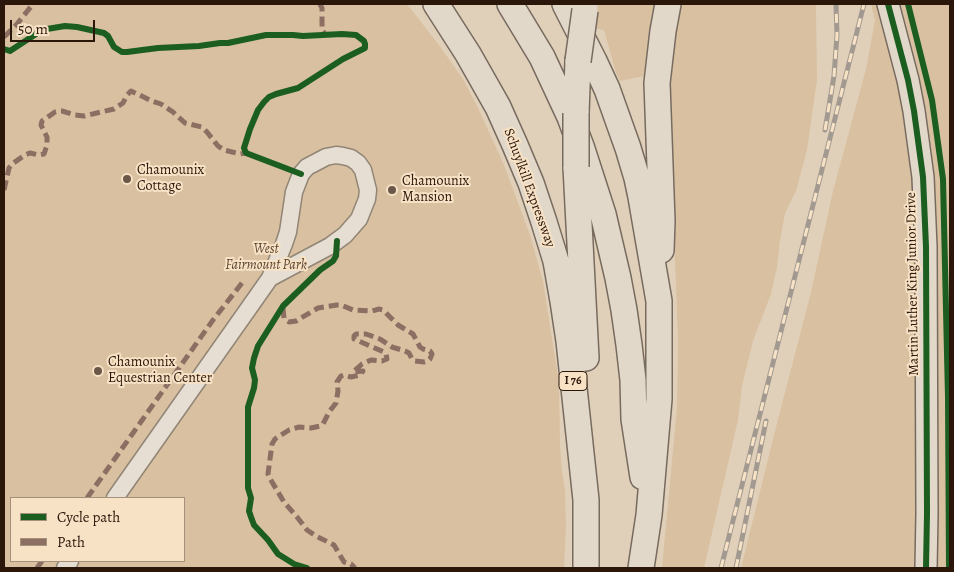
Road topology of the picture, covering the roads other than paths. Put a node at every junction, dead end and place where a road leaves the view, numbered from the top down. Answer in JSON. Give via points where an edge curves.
{"nodes":[{"id":1,"x":421,"y":4,"type":"edge"},
{"id":2,"x":436,"y":4,"type":"edge"},
{"id":3,"x":510,"y":4,"type":"edge"},
{"id":4,"x":668,"y":4,"type":"edge"},
{"id":5,"x":888,"y":4,"type":"edge"},
{"id":6,"x":578,"y":6,"type":"edge"},
{"id":7,"x":484,"y":81,"type":"junction"},
{"id":8,"x":270,"y":278,"type":"junction"},
{"id":9,"x":659,"y":301,"type":"junction"},
{"id":10,"x":116,"y":497,"type":"edge"},
{"id":11,"x":586,"y":500,"type":"junction"},
{"id":12,"x":649,"y":515,"type":"junction"},
{"id":13,"x":586,"y":568,"type":"edge"},
{"id":14,"x":641,"y":568,"type":"edge"},
{"id":15,"x":926,"y":568,"type":"edge"}],
"edges":[{"from":1,"to":7,"type":"highway"},
{"from":2,"to":7,"type":"highway","name":"Schuylkill Expressway","number":"I 76"},
{"from":3,"to":12,"type":"highway","via":[[542,57],[570,117],[603,214],[624,310],[633,380],[634,419]]},
{"from":4,"to":9,"type":"highway","via":[[658,83],[662,221]]},
{"from":5,"to":15,"type":"main road","name":"Martin Luther King Junior Drive","via":[[914,111],[925,212]]},
{"from":6,"to":9,"type":"highway","via":[[594,61],[607,89],[637,178]]},
{"from":6,"to":11,"type":"highway","bridge":true,"via":[[576,167],[586,355]]},
{"from":7,"to":11,"type":"highway","name":"Schuylkill Expressway","number":"I 76","via":[[515,145],[556,261],[569,341]]},
{"from":8,"to":8,"type":"street","via":[[330,246],[360,219],[368,190],[358,163],[336,155],[307,167],[301,174],[294,192],[288,232]]},
{"from":8,"to":10,"type":"street"},
{"from":9,"to":12,"type":"highway","via":[[659,399]]},
{"from":11,"to":13,"type":"highway","name":"Schuylkill Expressway","number":"I 76"},
{"from":12,"to":14,"type":"highway"}]}
